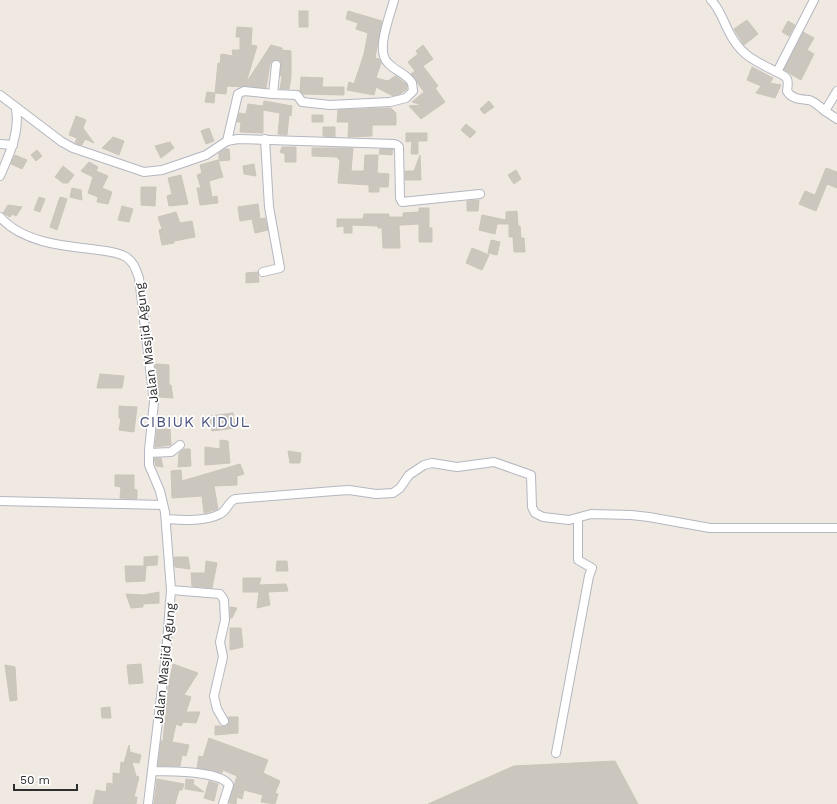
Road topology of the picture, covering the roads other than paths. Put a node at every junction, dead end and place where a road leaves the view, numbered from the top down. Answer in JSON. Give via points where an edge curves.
{"nodes":[{"id":1,"x":394,"y":0,"type":"edge"},
{"id":2,"x":711,"y":0,"type":"edge"},
{"id":3,"x":814,"y":0,"type":"edge"},
{"id":4,"x":276,"y":65,"type":"dead end"},
{"id":5,"x":777,"y":72,"type":"junction"},
{"id":6,"x":837,"y":91,"type":"edge"},
{"id":7,"x":272,"y":94,"type":"junction"},
{"id":8,"x":0,"y":95,"type":"edge"},
{"id":9,"x":16,"y":109,"type":"junction"},
{"id":10,"x":825,"y":111,"type":"junction"},
{"id":11,"x":837,"y":119,"type":"edge"},
{"id":12,"x":265,"y":139,"type":"junction"},
{"id":13,"x":227,"y":141,"type":"junction"},
{"id":14,"x":0,"y":144,"type":"edge"},
{"id":15,"x":13,"y":145,"type":"junction"},
{"id":16,"x":0,"y":176,"type":"edge"},
{"id":17,"x":480,"y":194,"type":"dead end"},
{"id":18,"x":0,"y":217,"type":"edge"},
{"id":19,"x":263,"y":272,"type":"dead end"},
{"id":20,"x":180,"y":445,"type":"dead end"},
{"id":21,"x":149,"y":453,"type":"junction"},
{"id":22,"x":0,"y":501,"type":"edge"},
{"id":23,"x":163,"y":505,"type":"junction"},
{"id":24,"x":578,"y":518,"type":"junction"},
{"id":25,"x":166,"y":519,"type":"junction"},
{"id":26,"x":837,"y":528,"type":"edge"},
{"id":27,"x":171,"y":590,"type":"junction"},
{"id":28,"x":224,"y":721,"type":"dead end"},
{"id":29,"x":556,"y":753,"type":"dead end"},
{"id":30,"x":152,"y":771,"type":"junction"},
{"id":31,"x":148,"y":804,"type":"edge"},
{"id":32,"x":223,"y":804,"type":"edge"}],
"edges":[{"from":1,"to":7,"type":"street","via":[[381,47],[386,61],[412,83],[413,91],[406,98],[390,102],[330,105],[302,102],[297,95]]},
{"from":2,"to":5,"type":"street","via":[[736,45],[744,54]]},
{"from":3,"to":5,"type":"street"},
{"from":4,"to":7,"type":"street"},
{"from":5,"to":10,"type":"street","via":[[787,77],[789,94],[803,101],[810,101]]},
{"from":6,"to":10,"type":"street"},
{"from":7,"to":13,"type":"street","via":[[244,91],[238,94]]},
{"from":8,"to":9,"type":"street"},
{"from":9,"to":13,"type":"street","via":[[74,148],[144,172],[162,170],[206,155]]},
{"from":9,"to":15,"type":"street"},
{"from":10,"to":11,"type":"street"},
{"from":12,"to":13,"type":"street"},
{"from":12,"to":17,"type":"street","via":[[397,144],[400,201]]},
{"from":12,"to":19,"type":"street","via":[[269,207],[280,268]]},
{"from":14,"to":15,"type":"street"},
{"from":15,"to":16,"type":"street"},
{"from":18,"to":21,"type":"street","name":"Jalan Masjid Agung","via":[[12,229],[23,234],[119,254],[134,264],[139,278],[154,390],[154,417]]},
{"from":20,"to":21,"type":"street","via":[[171,452]]},
{"from":21,"to":23,"type":"street","name":"Jalan Masjid Agung","via":[[150,470]]},
{"from":22,"to":23,"type":"street"},
{"from":23,"to":25,"type":"street","name":"Jalan Masjid Agung"},
{"from":24,"to":25,"type":"street","via":[[550,519],[538,515],[532,507],[531,475],[489,462],[457,467],[428,463],[409,475],[400,488],[393,492],[376,494],[349,490],[235,499],[225,511],[210,517]]},
{"from":24,"to":26,"type":"street","via":[[591,514],[639,516],[696,527],[725,529]]},
{"from":24,"to":29,"type":"street","via":[[578,560],[592,568]]},
{"from":25,"to":27,"type":"street","name":"Jalan Masjid Agung"},
{"from":27,"to":28,"type":"street","via":[[220,594],[224,600],[225,620],[220,642],[224,657],[214,696],[217,709]]},
{"from":27,"to":30,"type":"street","name":"Jalan Masjid Agung"},
{"from":30,"to":31,"type":"street","name":"Jalan Masjid Agung"},
{"from":30,"to":32,"type":"street","via":[[210,775],[225,781],[229,789]]}]}
